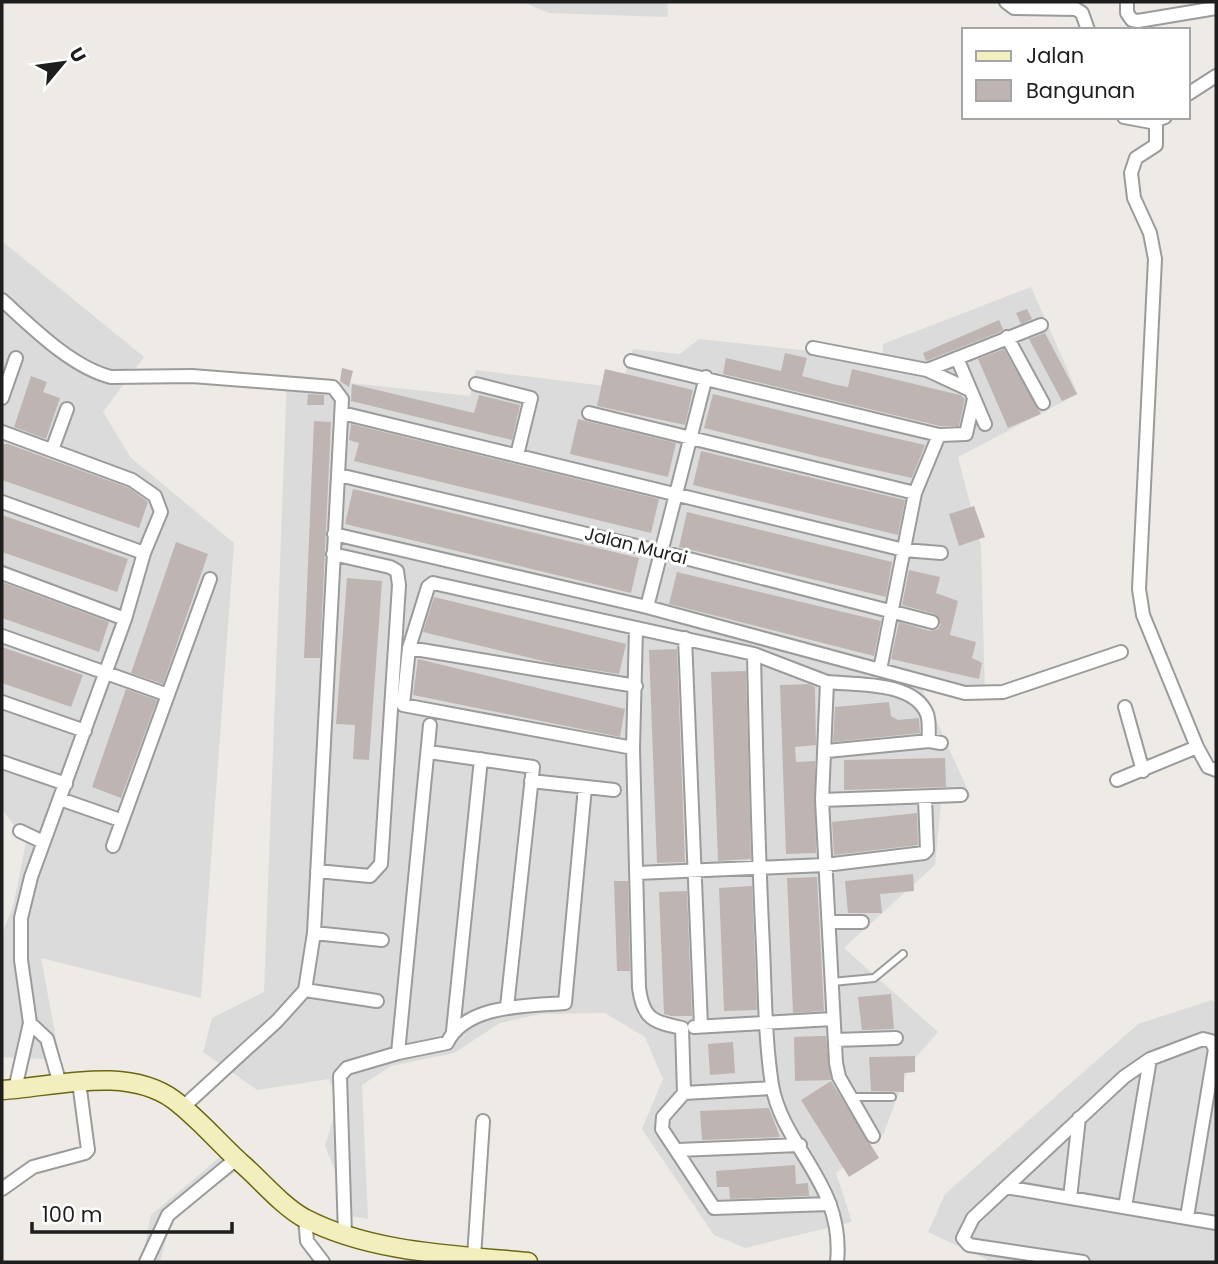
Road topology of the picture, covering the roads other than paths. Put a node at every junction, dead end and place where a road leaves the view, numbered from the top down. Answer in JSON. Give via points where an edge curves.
{"nodes":[{"id":1,"x":1006,"y":2,"type":"edge"},
{"id":2,"x":1127,"y":2,"type":"edge"},
{"id":3,"x":1216,"y":8,"type":"edge"},
{"id":4,"x":1087,"y":28,"type":"edge"},
{"id":5,"x":1216,"y":76,"type":"edge"},
{"id":6,"x":1190,"y":93,"type":"edge"},
{"id":7,"x":1160,"y":119,"type":"edge"},
{"id":8,"x":2,"y":300,"type":"edge"},
{"id":9,"x":1041,"y":325,"type":"dead end"},
{"id":10,"x":1007,"y":337,"type":"junction"},
{"id":11,"x":813,"y":348,"type":"dead end"},
{"id":12,"x":16,"y":358,"type":"dead end"},
{"id":13,"x":957,"y":358,"type":"junction"},
{"id":14,"x":631,"y":360,"type":"dead end"},
{"id":15,"x":927,"y":370,"type":"junction"},
{"id":16,"x":706,"y":377,"type":"junction"},
{"id":17,"x":476,"y":384,"type":"dead end"},
{"id":18,"x":971,"y":394,"type":"junction"},
{"id":19,"x":2,"y":398,"type":"edge"},
{"id":20,"x":1042,"y":403,"type":"dead end"},
{"id":21,"x":67,"y":409,"type":"dead end"},
{"id":22,"x":342,"y":413,"type":"junction"},
{"id":23,"x":589,"y":413,"type":"dead end"},
{"id":24,"x":985,"y":424,"type":"dead end"},
{"id":25,"x":2,"y":432,"type":"edge"},
{"id":26,"x":939,"y":435,"type":"junction"},
{"id":27,"x":690,"y":440,"type":"junction"},
{"id":28,"x":52,"y":450,"type":"junction"},
{"id":29,"x":517,"y":455,"type":"junction"},
{"id":30,"x":339,"y":475,"type":"junction"},
{"id":31,"x":915,"y":493,"type":"junction"},
{"id":32,"x":678,"y":494,"type":"junction"},
{"id":33,"x":2,"y":502,"type":"edge"},
{"id":34,"x":334,"y":534,"type":"junction"},
{"id":35,"x":904,"y":550,"type":"junction"},
{"id":36,"x":662,"y":552,"type":"junction"},
{"id":37,"x":144,"y":553,"type":"junction"},
{"id":38,"x":941,"y":553,"type":"dead end"},
{"id":39,"x":333,"y":554,"type":"junction"},
{"id":40,"x":2,"y":573,"type":"edge"},
{"id":41,"x":210,"y":579,"type":"dead end"},
{"id":42,"x":647,"y":607,"type":"junction"},
{"id":43,"x":893,"y":614,"type":"junction"},
{"id":44,"x":125,"y":619,"type":"junction"},
{"id":45,"x":932,"y":622,"type":"dead end"},
{"id":46,"x":636,"y":628,"type":"junction"},
{"id":47,"x":2,"y":636,"type":"edge"},
{"id":48,"x":685,"y":638,"type":"junction"},
{"id":49,"x":409,"y":648,"type":"junction"},
{"id":50,"x":1121,"y":652,"type":"dead end"},
{"id":51,"x":754,"y":654,"type":"junction"},
{"id":52,"x":880,"y":670,"type":"junction"},
{"id":53,"x":105,"y":673,"type":"junction"},
{"id":54,"x":827,"y":682,"type":"junction"},
{"id":55,"x":636,"y":685,"type":"junction"},
{"id":56,"x":168,"y":695,"type":"junction"},
{"id":57,"x":2,"y":702,"type":"edge"},
{"id":58,"x":1125,"y":707,"type":"dead end"},
{"id":59,"x":430,"y":725,"type":"dead end"},
{"id":60,"x":85,"y":731,"type":"junction"},
{"id":61,"x":1197,"y":747,"type":"junction"},
{"id":62,"x":633,"y":748,"type":"junction"},
{"id":63,"x":827,"y":751,"type":"junction"},
{"id":64,"x":429,"y":752,"type":"junction"},
{"id":65,"x":481,"y":760,"type":"junction"},
{"id":66,"x":2,"y":762,"type":"edge"},
{"id":67,"x":1216,"y":770,"type":"edge"},
{"id":68,"x":1143,"y":771,"type":"junction"},
{"id":69,"x":1117,"y":780,"type":"dead end"},
{"id":70,"x":531,"y":781,"type":"junction"},
{"id":71,"x":66,"y":783,"type":"junction"},
{"id":72,"x":585,"y":787,"type":"junction"},
{"id":73,"x":614,"y":790,"type":"dead end"},
{"id":74,"x":961,"y":795,"type":"dead end"},
{"id":75,"x":925,"y":798,"type":"junction"},
{"id":76,"x":60,"y":799,"type":"junction"},
{"id":77,"x":822,"y":800,"type":"junction"},
{"id":78,"x":121,"y":820,"type":"junction"},
{"id":79,"x":20,"y":831,"type":"dead end"},
{"id":80,"x":43,"y":842,"type":"junction"},
{"id":81,"x":113,"y":846,"type":"dead end"},
{"id":82,"x":825,"y":864,"type":"junction"},
{"id":83,"x":759,"y":868,"type":"junction"},
{"id":84,"x":317,"y":872,"type":"junction"},
{"id":85,"x":694,"y":872,"type":"junction"},
{"id":86,"x":637,"y":873,"type":"junction"},
{"id":87,"x":830,"y":922,"type":"junction"},
{"id":88,"x":862,"y":922,"type":"dead end"},
{"id":89,"x":314,"y":933,"type":"junction"},
{"id":90,"x":382,"y":940,"type":"dead end"},
{"id":91,"x":903,"y":954,"type":"dead end"},
{"id":92,"x":832,"y":982,"type":"junction"},
{"id":93,"x":305,"y":990,"type":"junction"},
{"id":94,"x":377,"y":1000,"type":"dead end"},
{"id":95,"x":507,"y":1007,"type":"junction"},
{"id":96,"x":833,"y":1018,"type":"junction"},
{"id":97,"x":766,"y":1021,"type":"junction"},
{"id":98,"x":30,"y":1023,"type":"junction"},
{"id":99,"x":701,"y":1026,"type":"junction"},
{"id":100,"x":682,"y":1028,"type":"junction"},
{"id":101,"x":453,"y":1031,"type":"junction"},
{"id":102,"x":896,"y":1038,"type":"dead end"},
{"id":103,"x":835,"y":1040,"type":"junction"},
{"id":104,"x":398,"y":1053,"type":"junction"},
{"id":105,"x":1150,"y":1059,"type":"junction"},
{"id":106,"x":79,"y":1082,"type":"junction"},
{"id":107,"x":60,"y":1084,"type":"junction"},
{"id":108,"x":772,"y":1088,"type":"junction"},
{"id":109,"x":9,"y":1089,"type":"edge"},
{"id":110,"x":684,"y":1093,"type":"junction"},
{"id":111,"x":850,"y":1097,"type":"junction"},
{"id":112,"x":892,"y":1097,"type":"dead end"},
{"id":113,"x":182,"y":1108,"type":"junction"},
{"id":114,"x":1079,"y":1118,"type":"junction"},
{"id":115,"x":483,"y":1121,"type":"dead end"},
{"id":116,"x":873,"y":1136,"type":"dead end"},
{"id":117,"x":800,"y":1145,"type":"junction"},
{"id":118,"x":678,"y":1150,"type":"junction"},
{"id":119,"x":236,"y":1158,"type":"junction"},
{"id":120,"x":1006,"y":1187,"type":"junction"},
{"id":121,"x":2,"y":1189,"type":"edge"},
{"id":122,"x":1070,"y":1198,"type":"junction"},
{"id":123,"x":830,"y":1204,"type":"junction"},
{"id":124,"x":1125,"y":1207,"type":"junction"},
{"id":125,"x":1187,"y":1217,"type":"junction"},
{"id":126,"x":305,"y":1218,"type":"junction"},
{"id":127,"x":1216,"y":1223,"type":"edge"},
{"id":128,"x":345,"y":1235,"type":"junction"},
{"id":129,"x":993,"y":1247,"type":"junction"},
{"id":130,"x":474,"y":1257,"type":"junction"},
{"id":131,"x":146,"y":1262,"type":"edge"},
{"id":132,"x":323,"y":1262,"type":"edge"},
{"id":133,"x":528,"y":1262,"type":"edge"},
{"id":134,"x":837,"y":1262,"type":"edge"},
{"id":135,"x":995,"y":1262,"type":"edge"},
{"id":136,"x":1083,"y":1262,"type":"edge"}],
"edges":[{"from":1,"to":4,"type":"street","via":[[1014,8],[1076,9],[1083,13]]},
{"from":2,"to":3,"type":"street","via":[[1127,13],[1138,22]]},
{"from":5,"to":6,"type":"street"},
{"from":7,"to":61,"type":"street","via":[[1156,145],[1136,158],[1131,173],[1134,198],[1150,233],[1155,260],[1139,589],[1143,615]]},
{"from":8,"to":22,"type":"street","via":[[78,363],[111,377],[192,376],[333,387],[342,399]]},
{"from":9,"to":10,"type":"street"},
{"from":10,"to":13,"type":"street"},
{"from":10,"to":20,"type":"street"},
{"from":11,"to":15,"type":"street"},
{"from":12,"to":19,"type":"street"},
{"from":13,"to":15,"type":"street"},
{"from":13,"to":18,"type":"street"},
{"from":14,"to":16,"type":"street"},
{"from":15,"to":18,"type":"street"},
{"from":16,"to":26,"type":"street"},
{"from":16,"to":27,"type":"street"},
{"from":17,"to":29,"type":"street","via":[[531,398]]},
{"from":18,"to":24,"type":"street"},
{"from":18,"to":26,"type":"street","via":[[966,434]]},
{"from":21,"to":28,"type":"street"},
{"from":22,"to":29,"type":"street"},
{"from":22,"to":30,"type":"street"},
{"from":23,"to":27,"type":"street"},
{"from":25,"to":28,"type":"street"},
{"from":26,"to":31,"type":"street"},
{"from":27,"to":31,"type":"street"},
{"from":27,"to":32,"type":"street"},
{"from":28,"to":37,"type":"street","via":[[132,480],[155,496],[160,520]]},
{"from":29,"to":32,"type":"street"},
{"from":30,"to":34,"type":"street"},
{"from":30,"to":36,"type":"street","name":"Jalan Murai"},
{"from":31,"to":35,"type":"street"},
{"from":32,"to":35,"type":"street"},
{"from":32,"to":36,"type":"street"},
{"from":33,"to":37,"type":"street"},
{"from":34,"to":39,"type":"street"},
{"from":34,"to":42,"type":"street"},
{"from":35,"to":38,"type":"street"},
{"from":35,"to":43,"type":"street"},
{"from":36,"to":42,"type":"street"},
{"from":36,"to":43,"type":"street","name":"Jalan Murai"},
{"from":37,"to":44,"type":"street"},
{"from":39,"to":84,"type":"street"},
{"from":39,"to":84,"type":"street","via":[[390,567],[397,571],[399,585],[381,864],[370,876]]},
{"from":40,"to":44,"type":"street"},
{"from":41,"to":56,"type":"street"},
{"from":42,"to":52,"type":"street"},
{"from":43,"to":45,"type":"street","name":"Jalan Murai"},
{"from":43,"to":52,"type":"street"},
{"from":44,"to":53,"type":"street"},
{"from":46,"to":48,"type":"street"},
{"from":46,"to":49,"type":"street","via":[[433,583]]},
{"from":46,"to":55,"type":"street"},
{"from":47,"to":53,"type":"street"},
{"from":48,"to":51,"type":"street"},
{"from":48,"to":85,"type":"street"},
{"from":49,"to":55,"type":"street"},
{"from":49,"to":62,"type":"street","via":[[403,705]]},
{"from":50,"to":52,"type":"street","via":[[982,695]]},
{"from":51,"to":54,"type":"street"},
{"from":51,"to":83,"type":"street"},
{"from":53,"to":56,"type":"street"},
{"from":53,"to":60,"type":"street"},
{"from":54,"to":63,"type":"street"},
{"from":54,"to":63,"type":"street","via":[[895,690],[913,697],[928,715],[935,742]]},
{"from":55,"to":62,"type":"street"},
{"from":56,"to":78,"type":"street"},
{"from":57,"to":60,"type":"street"},
{"from":58,"to":68,"type":"street"},
{"from":59,"to":64,"type":"street"},
{"from":60,"to":71,"type":"street"},
{"from":61,"to":67,"type":"street","via":[[1208,767]]},
{"from":61,"to":68,"type":"street"},
{"from":62,"to":86,"type":"street"},
{"from":63,"to":77,"type":"street"},
{"from":64,"to":65,"type":"street"},
{"from":64,"to":104,"type":"street"},
{"from":65,"to":70,"type":"street","via":[[533,767]]},
{"from":65,"to":101,"type":"street"},
{"from":66,"to":71,"type":"street"},
{"from":68,"to":69,"type":"street"},
{"from":70,"to":72,"type":"street"},
{"from":70,"to":95,"type":"street"},
{"from":71,"to":76,"type":"street"},
{"from":72,"to":73,"type":"street"},
{"from":72,"to":95,"type":"street","via":[[565,1003]]},
{"from":74,"to":75,"type":"street"},
{"from":75,"to":77,"type":"street"},
{"from":75,"to":82,"type":"street","via":[[926,852]]},
{"from":76,"to":78,"type":"street"},
{"from":76,"to":80,"type":"street"},
{"from":77,"to":82,"type":"street"},
{"from":78,"to":81,"type":"street"},
{"from":79,"to":80,"type":"street"},
{"from":80,"to":98,"type":"street","via":[[21,918],[21,960]]},
{"from":82,"to":83,"type":"street"},
{"from":82,"to":87,"type":"street"},
{"from":83,"to":85,"type":"street"},
{"from":83,"to":97,"type":"street"},
{"from":84,"to":89,"type":"street"},
{"from":85,"to":86,"type":"street"},
{"from":85,"to":99,"type":"street"},
{"from":86,"to":100,"type":"street","via":[[641,1006],[650,1018]]},
{"from":87,"to":88,"type":"street"},
{"from":87,"to":92,"type":"street"},
{"from":89,"to":90,"type":"street"},
{"from":89,"to":93,"type":"street"},
{"from":91,"to":92,"type":"lane","via":[[874,978]]},
{"from":92,"to":96,"type":"street"},
{"from":93,"to":94,"type":"street"},
{"from":93,"to":113,"type":"street"},
{"from":95,"to":101,"type":"street"},
{"from":96,"to":97,"type":"street"},
{"from":96,"to":103,"type":"street"},
{"from":97,"to":99,"type":"street"},
{"from":97,"to":108,"type":"street"},
{"from":98,"to":107,"type":"street","via":[[47,1039]]},
{"from":98,"to":109,"type":"street"},
{"from":99,"to":100,"type":"street"},
{"from":100,"to":110,"type":"street"},
{"from":101,"to":104,"type":"street","via":[[447,1043]]},
{"from":102,"to":103,"type":"street"},
{"from":103,"to":111,"type":"street","via":[[839,1077]]},
{"from":104,"to":128,"type":"street","via":[[347,1068],[340,1076]]},
{"from":105,"to":114,"type":"street"},
{"from":105,"to":124,"type":"street"},
{"from":105,"to":125,"type":"street","via":[[1203,1039],[1211,1041],[1215,1049]]},
{"from":106,"to":107,"type":"street"},
{"from":106,"to":113,"type":"street","via":[[139,1085]]},
{"from":106,"to":121,"type":"street","via":[[88,1150],[33,1167]]},
{"from":107,"to":109,"type":"street"},
{"from":108,"to":110,"type":"street"},
{"from":108,"to":117,"type":"street"},
{"from":110,"to":118,"type":"street","via":[[663,1116],[662,1129]]},
{"from":111,"to":112,"type":"lane"},
{"from":111,"to":116,"type":"street"},
{"from":113,"to":119,"type":"street"},
{"from":114,"to":120,"type":"street"},
{"from":114,"to":122,"type":"street"},
{"from":115,"to":130,"type":"street"},
{"from":117,"to":118,"type":"street"},
{"from":117,"to":123,"type":"street"},
{"from":118,"to":123,"type":"street","via":[[714,1208]]},
{"from":119,"to":126,"type":"street"},
{"from":119,"to":131,"type":"street","via":[[168,1215]]},
{"from":120,"to":122,"type":"street"},
{"from":120,"to":129,"type":"street","via":[[973,1218],[964,1237],[968,1245]]},
{"from":122,"to":124,"type":"street"},
{"from":123,"to":134,"type":"street"},
{"from":124,"to":125,"type":"street"},
{"from":125,"to":127,"type":"street"},
{"from":126,"to":128,"type":"street"},
{"from":126,"to":132,"type":"street","via":[[306,1241]]},
{"from":128,"to":130,"type":"street"},
{"from":129,"to":135,"type":"street"},
{"from":129,"to":136,"type":"street"},
{"from":130,"to":133,"type":"street"}]}
